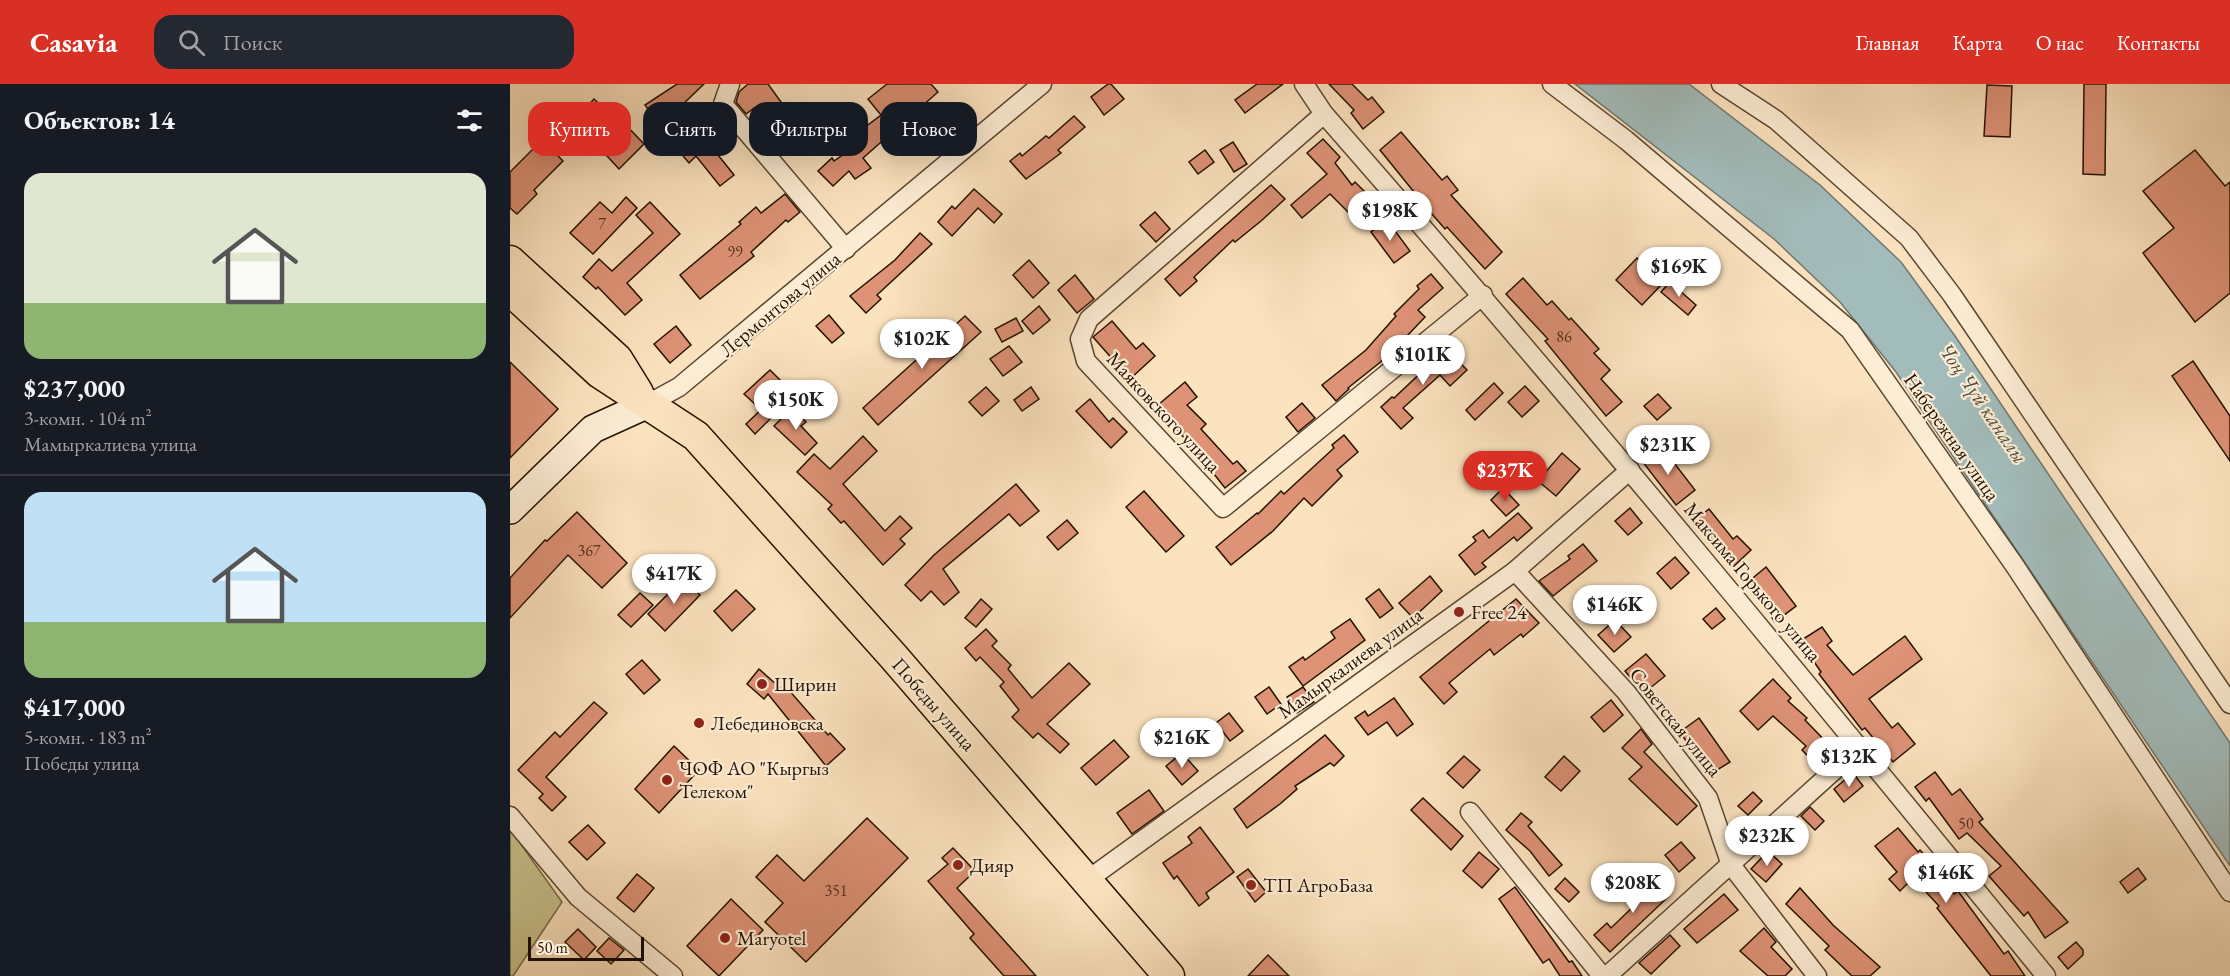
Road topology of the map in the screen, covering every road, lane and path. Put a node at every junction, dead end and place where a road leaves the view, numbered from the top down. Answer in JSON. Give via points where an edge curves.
{"nodes":[{"id":1,"x":730,"y":84,"type":"edge"},
{"id":2,"x":1042,"y":84,"type":"edge"},
{"id":3,"x":1304,"y":84,"type":"edge"},
{"id":4,"x":1552,"y":84,"type":"edge"},
{"id":5,"x":1721,"y":84,"type":"edge"},
{"id":6,"x":1324,"y":114,"type":"junction"},
{"id":7,"x":846,"y":249,"type":"junction"},
{"id":8,"x":510,"y":261,"type":"edge"},
{"id":9,"x":510,"y":290,"type":"edge"},
{"id":10,"x":1483,"y":295,"type":"junction"},
{"id":11,"x":645,"y":405,"type":"junction"},
{"id":12,"x":1630,"y":470,"type":"junction"},
{"id":13,"x":510,"y":510,"type":"edge"},
{"id":14,"x":1515,"y":571,"type":"junction"},
{"id":15,"x":2230,"y":704,"type":"edge"},
{"id":16,"x":1860,"y":747,"type":"junction"},
{"id":17,"x":1470,"y":812,"type":"dead end"},
{"id":18,"x":510,"y":816,"type":"edge"},
{"id":19,"x":1731,"y":865,"type":"junction"},
{"id":20,"x":1086,"y":881,"type":"junction"},
{"id":21,"x":2230,"y":892,"type":"edge"},
{"id":22,"x":673,"y":976,"type":"edge"},
{"id":23,"x":1169,"y":976,"type":"edge"},
{"id":24,"x":1602,"y":976,"type":"edge"},
{"id":25,"x":1607,"y":976,"type":"edge"},
{"id":26,"x":1817,"y":976,"type":"edge"},
{"id":27,"x":2046,"y":976,"type":"edge"}],
"edges":[{"from":1,"to":7,"type":"street","via":[[723,104]]},
{"from":2,"to":7,"type":"street","name":"Лермонтова улица"},
{"from":3,"to":6,"type":"street","name":"Максима Горького улица"},
{"from":4,"to":21,"type":"street","name":"Набережная улица","via":[[1626,140],[1850,330],[2015,566]]},
{"from":5,"to":15,"type":"street","via":[[1776,120],[1909,238]]},
{"from":6,"to":10,"type":"street","name":"Максима Горького улица"},
{"from":6,"to":10,"type":"street","name":"Маяковского улица","via":[[1089,319],[1080,339],[1086,361],[1223,508]]},
{"from":7,"to":11,"type":"street","name":"Лермонтова улица","via":[[679,387]]},
{"from":8,"to":11,"type":"main road","via":[[616,359]]},
{"from":9,"to":11,"type":"main road","name":"Победы улица","via":[[600,373]]},
{"from":10,"to":12,"type":"street","name":"Максима Горького улица"},
{"from":11,"to":13,"type":"main road","name":"Лермонтова улица","via":[[593,429]]},
{"from":11,"to":20,"type":"main road","name":"Победы улица","via":[[696,436],[893,656]]},
{"from":12,"to":14,"type":"street","name":"Мамыркалиева улица"},
{"from":12,"to":16,"type":"street","name":"Максима Горького улица"},
{"from":14,"to":19,"type":"street","name":"Советская улица","via":[[1626,692],[1708,798]]},
{"from":14,"to":20,"type":"street","name":"Мамыркалиева улица"},
{"from":16,"to":19,"type":"street"},
{"from":16,"to":27,"type":"street","name":"Максима Горького улица"},
{"from":17,"to":24,"type":"street"},
{"from":18,"to":22,"type":"street","via":[[578,897]]},
{"from":19,"to":25,"type":"street"},
{"from":19,"to":26,"type":"street","name":"Советская улица"},
{"from":20,"to":23,"type":"main road","name":"Победы улица"}]}
